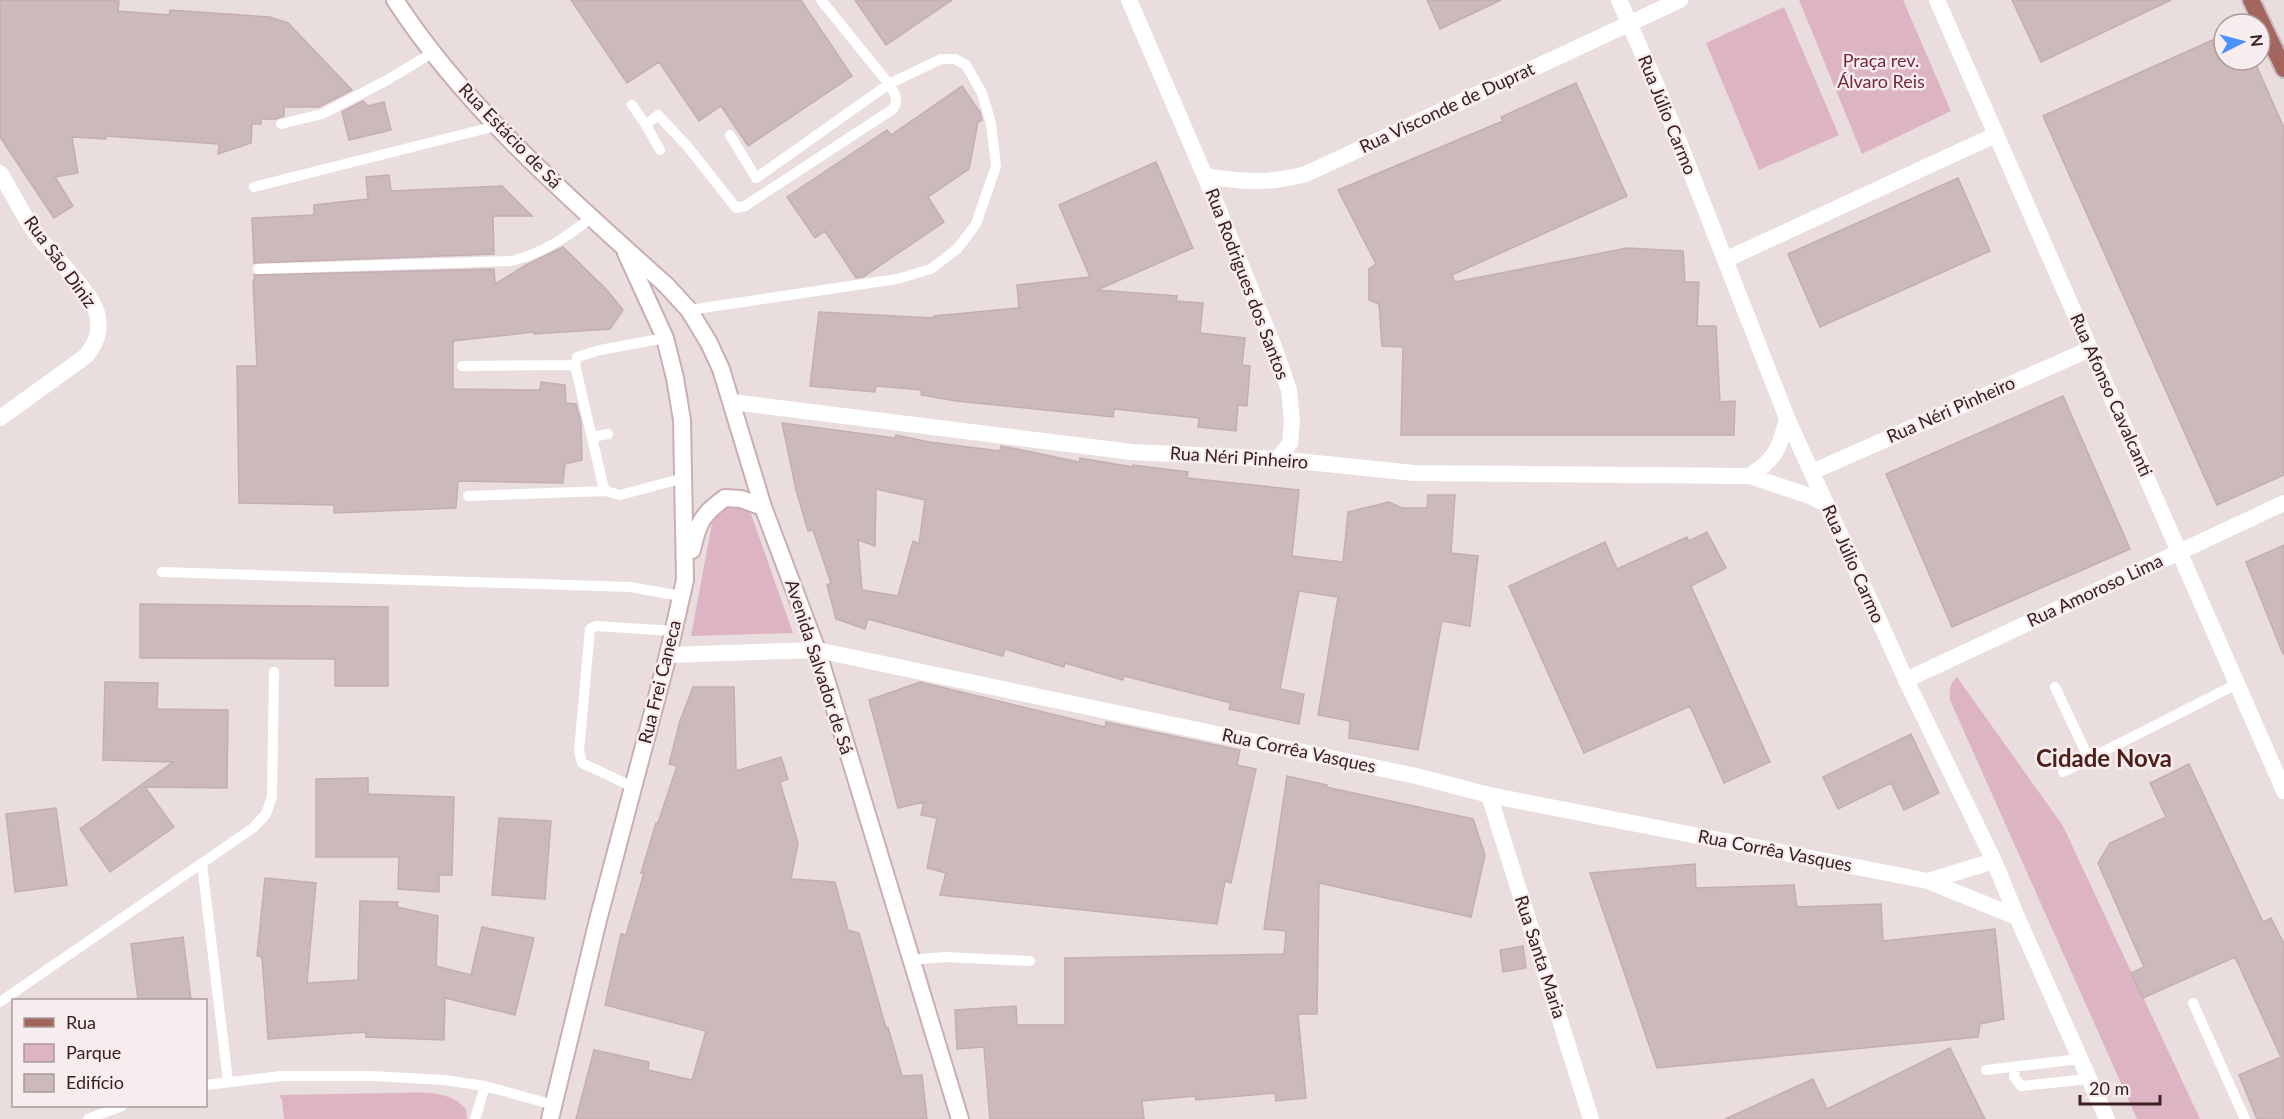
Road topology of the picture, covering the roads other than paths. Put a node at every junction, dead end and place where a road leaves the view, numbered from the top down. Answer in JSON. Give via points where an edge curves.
{"nodes":[{"id":1,"x":381,"y":0,"type":"edge"},
{"id":2,"x":395,"y":0,"type":"edge"},
{"id":3,"x":821,"y":0,"type":"edge"},
{"id":4,"x":1129,"y":0,"type":"edge"},
{"id":5,"x":1619,"y":0,"type":"edge"},
{"id":6,"x":1680,"y":0,"type":"edge"},
{"id":7,"x":1937,"y":0,"type":"edge"},
{"id":8,"x":2251,"y":0,"type":"edge"},
{"id":9,"x":406,"y":18,"type":"junction"},
{"id":10,"x":1630,"y":23,"type":"junction"},
{"id":11,"x":432,"y":53,"type":"junction"},
{"id":12,"x":2284,"y":69,"type":"edge"},
{"id":13,"x":889,"y":84,"type":"junction"},
{"id":14,"x":632,"y":105,"type":"dead end"},
{"id":15,"x":280,"y":124,"type":"dead end"},
{"id":16,"x":646,"y":124,"type":"junction"},
{"id":17,"x":496,"y":126,"type":"junction"},
{"id":18,"x":730,"y":135,"type":"dead end"},
{"id":19,"x":1995,"y":135,"type":"junction"},
{"id":20,"x":660,"y":150,"type":"dead end"},
{"id":21,"x":0,"y":173,"type":"edge"},
{"id":22,"x":1205,"y":176,"type":"junction"},
{"id":23,"x":254,"y":187,"type":"dead end"},
{"id":24,"x":592,"y":217,"type":"junction"},
{"id":25,"x":623,"y":246,"type":"junction"},
{"id":26,"x":1725,"y":260,"type":"junction"},
{"id":27,"x":258,"y":269,"type":"dead end"},
{"id":28,"x":689,"y":310,"type":"junction"},
{"id":29,"x":665,"y":338,"type":"junction"},
{"id":30,"x":2090,"y":349,"type":"junction"},
{"id":31,"x":575,"y":365,"type":"junction"},
{"id":32,"x":462,"y":366,"type":"dead end"},
{"id":33,"x":732,"y":402,"type":"junction"},
{"id":34,"x":0,"y":418,"type":"edge"},
{"id":35,"x":1788,"y":418,"type":"junction"},
{"id":36,"x":608,"y":434,"type":"dead end"},
{"id":37,"x":592,"y":437,"type":"junction"},
{"id":38,"x":1278,"y":459,"type":"junction"},
{"id":39,"x":1812,"y":472,"type":"junction"},
{"id":40,"x":1749,"y":476,"type":"junction"},
{"id":41,"x":684,"y":478,"type":"junction"},
{"id":42,"x":606,"y":491,"type":"junction"},
{"id":43,"x":468,"y":496,"type":"dead end"},
{"id":44,"x":2284,"y":503,"type":"edge"},
{"id":45,"x":1827,"y":505,"type":"junction"},
{"id":46,"x":763,"y":507,"type":"junction"},
{"id":47,"x":2179,"y":552,"type":"junction"},
{"id":48,"x":162,"y":572,"type":"dead end"},
{"id":49,"x":683,"y":588,"type":"junction"},
{"id":50,"x":673,"y":631,"type":"junction"},
{"id":51,"x":817,"y":650,"type":"junction"},
{"id":52,"x":668,"y":655,"type":"junction"},
{"id":53,"x":274,"y":672,"type":"dead end"},
{"id":54,"x":1906,"y":680,"type":"junction"},
{"id":55,"x":2237,"y":684,"type":"junction"},
{"id":56,"x":2055,"y":687,"type":"dead end"},
{"id":57,"x":2089,"y":759,"type":"junction"},
{"id":58,"x":2063,"y":772,"type":"dead end"},
{"id":59,"x":633,"y":787,"type":"junction"},
{"id":60,"x":2284,"y":791,"type":"edge"},
{"id":61,"x":1489,"y":795,"type":"junction"},
{"id":62,"x":1994,"y":861,"type":"junction"},
{"id":63,"x":202,"y":864,"type":"junction"},
{"id":64,"x":1928,"y":881,"type":"junction"},
{"id":65,"x":2017,"y":917,"type":"junction"},
{"id":66,"x":911,"y":960,"type":"junction"},
{"id":67,"x":1030,"y":961,"type":"dead end"},
{"id":68,"x":0,"y":1002,"type":"edge"},
{"id":69,"x":2193,"y":1003,"type":"dead end"},
{"id":70,"x":2080,"y":1059,"type":"junction"},
{"id":71,"x":2015,"y":1067,"type":"junction"},
{"id":72,"x":1986,"y":1070,"type":"dead end"},
{"id":73,"x":2089,"y":1079,"type":"junction"},
{"id":74,"x":228,"y":1081,"type":"junction"},
{"id":75,"x":207,"y":1085,"type":"edge"},
{"id":76,"x":485,"y":1086,"type":"junction"},
{"id":77,"x":119,"y":1107,"type":"edge"},
{"id":78,"x":552,"y":1112,"type":"edge"},
{"id":79,"x":88,"y":1119,"type":"edge"},
{"id":80,"x":476,"y":1119,"type":"edge"},
{"id":81,"x":960,"y":1119,"type":"edge"},
{"id":82,"x":1591,"y":1119,"type":"edge"},
{"id":83,"x":2107,"y":1119,"type":"edge"},
{"id":84,"x":2245,"y":1119,"type":"edge"}],
"edges":[{"from":1,"to":9,"type":"street","name":"Rua Estácio de Sá"},
{"from":2,"to":9,"type":"street","name":"Rua Estácio de Sá"},
{"from":3,"to":13,"type":"lane"},
{"from":4,"to":22,"type":"street","name":"Rua Rodrigues dos Santos"},
{"from":5,"to":10,"type":"street","name":"Rua Júlio Carmo"},
{"from":6,"to":10,"type":"street","name":"Rua Visconde de Duprat"},
{"from":7,"to":19,"type":"street","name":"Rua Afonso Cavalcanti"},
{"from":8,"to":12,"type":"main road"},
{"from":9,"to":11,"type":"street","name":"Rua Estácio de Sá"},
{"from":10,"to":22,"type":"street","name":"Rua Visconde de Duprat","via":[[1306,174],[1257,183]]},
{"from":10,"to":26,"type":"street","name":"Rua Júlio Carmo"},
{"from":11,"to":15,"type":"lane","via":[[322,114]]},
{"from":11,"to":17,"type":"street","name":"Rua Estácio de Sá"},
{"from":13,"to":16,"type":"lane","via":[[897,97],[893,109],[741,208],[736,208],[658,116]]},
{"from":13,"to":18,"type":"lane","via":[[756,178]]},
{"from":13,"to":28,"type":"lane","via":[[941,59],[955,59],[966,65],[982,93],[991,123],[996,166],[975,224],[958,248],[931,269],[897,279]]},
{"from":14,"to":16,"type":"lane"},
{"from":16,"to":20,"type":"lane"},
{"from":17,"to":23,"type":"lane"},
{"from":17,"to":24,"type":"street","name":"Rua Estácio de Sá"},
{"from":19,"to":26,"type":"street"},
{"from":19,"to":30,"type":"street","name":"Rua Afonso Cavalcanti"},
{"from":21,"to":34,"type":"street","name":"Rua São Diniz","via":[[35,232],[87,296],[96,310],[99,326],[96,343],[86,356]]},
{"from":22,"to":38,"type":"street","name":"Rua Rodrigues dos Santos","via":[[1289,390],[1290,443]]},
{"from":24,"to":25,"type":"street","name":"Rua Estácio de Sá"},
{"from":24,"to":27,"type":"lane","via":[[566,238],[511,261]]},
{"from":25,"to":28,"type":"street","name":"Avenida Salvador de Sá"},
{"from":25,"to":29,"type":"street","name":"Rua Frei Caneca"},
{"from":26,"to":35,"type":"street","name":"Rua Júlio Carmo"},
{"from":28,"to":33,"type":"street","name":"Avenida Salvador de Sá","via":[[709,343]]},
{"from":29,"to":31,"type":"lane","via":[[600,350],[577,357]]},
{"from":29,"to":41,"type":"street","name":"Rua Frei Caneca","via":[[682,420]]},
{"from":30,"to":39,"type":"street","name":"Rua Néri Pinheiro"},
{"from":30,"to":47,"type":"street","name":"Rua Afonso Cavalcanti"},
{"from":31,"to":32,"type":"lane"},
{"from":31,"to":37,"type":"lane"},
{"from":33,"to":38,"type":"street","name":"Rua Néri Pinheiro","via":[[1132,452]]},
{"from":33,"to":46,"type":"street","name":"Avenida Salvador de Sá"},
{"from":35,"to":39,"type":"street","name":"Rua Júlio Carmo"},
{"from":35,"to":40,"type":"street","via":[[1772,459]]},
{"from":36,"to":37,"type":"lane"},
{"from":37,"to":42,"type":"lane"},
{"from":38,"to":40,"type":"street","name":"Rua Néri Pinheiro","via":[[1414,473]]},
{"from":39,"to":45,"type":"street","name":"Rua Júlio Carmo"},
{"from":40,"to":45,"type":"street","name":"Rua Néri Pinheiro"},
{"from":41,"to":42,"type":"lane","via":[[620,495]]},
{"from":41,"to":49,"type":"street","name":"Rua Frei Caneca"},
{"from":42,"to":43,"type":"lane"},
{"from":44,"to":47,"type":"street","name":"Rua Amoroso Lima"},
{"from":45,"to":54,"type":"street","name":"Rua Júlio Carmo"},
{"from":46,"to":49,"type":"street","via":[[725,498],[708,510],[697,526]]},
{"from":46,"to":51,"type":"street","name":"Avenida Salvador de Sá"},
{"from":47,"to":54,"type":"street","name":"Rua Amoroso Lima"},
{"from":47,"to":55,"type":"street","name":"Rua Afonso Cavalcanti"},
{"from":48,"to":49,"type":"lane"},
{"from":49,"to":50,"type":"street","name":"Rua Frei Caneca"},
{"from":50,"to":52,"type":"street","name":"Rua Frei Caneca"},
{"from":50,"to":59,"type":"lane","via":[[596,626],[590,629],[580,760]]},
{"from":51,"to":52,"type":"street","name":"Rua Corrêa Vasques"},
{"from":51,"to":61,"type":"street","name":"Rua Corrêa Vasques","via":[[1405,773]]},
{"from":51,"to":66,"type":"street","name":"Avenida Salvador de Sá"},
{"from":52,"to":59,"type":"street","name":"Rua Frei Caneca"},
{"from":53,"to":63,"type":"lane","via":[[272,797],[266,814],[253,828]]},
{"from":54,"to":62,"type":"street","name":"Rua Júlio Carmo"},
{"from":55,"to":57,"type":"lane"},
{"from":55,"to":60,"type":"street","name":"Rua Afonso Cavalcanti"},
{"from":56,"to":57,"type":"lane"},
{"from":57,"to":58,"type":"lane"},
{"from":59,"to":78,"type":"street","name":"Rua Frei Caneca"},
{"from":61,"to":64,"type":"street","name":"Rua Corrêa Vasques"},
{"from":61,"to":82,"type":"street","name":"Rua Santa Maria"},
{"from":62,"to":64,"type":"street","name":"Rua Corrêa Vasques"},
{"from":62,"to":65,"type":"street","name":"Rua Júlio Carmo"},
{"from":63,"to":68,"type":"lane"},
{"from":63,"to":74,"type":"lane"},
{"from":64,"to":65,"type":"street","name":"Rua Corrêa Vasques"},
{"from":65,"to":70,"type":"street","name":"Rua Júlio Carmo"},
{"from":66,"to":67,"type":"lane","via":[[945,957]]},
{"from":66,"to":81,"type":"street","name":"Avenida Salvador de Sá"},
{"from":69,"to":84,"type":"lane"},
{"from":70,"to":71,"type":"lane"},
{"from":70,"to":73,"type":"street","name":"Rua Júlio Carmo"},
{"from":71,"to":72,"type":"lane"},
{"from":71,"to":73,"type":"lane","via":[[2014,1077],[2021,1086]]},
{"from":73,"to":83,"type":"street","name":"Rua Júlio Carmo"},
{"from":74,"to":75,"type":"lane"},
{"from":74,"to":76,"type":"lane","via":[[281,1076],[372,1076]]},
{"from":76,"to":78,"type":"lane"},
{"from":76,"to":80,"type":"lane"},
{"from":77,"to":79,"type":"lane"}]}
